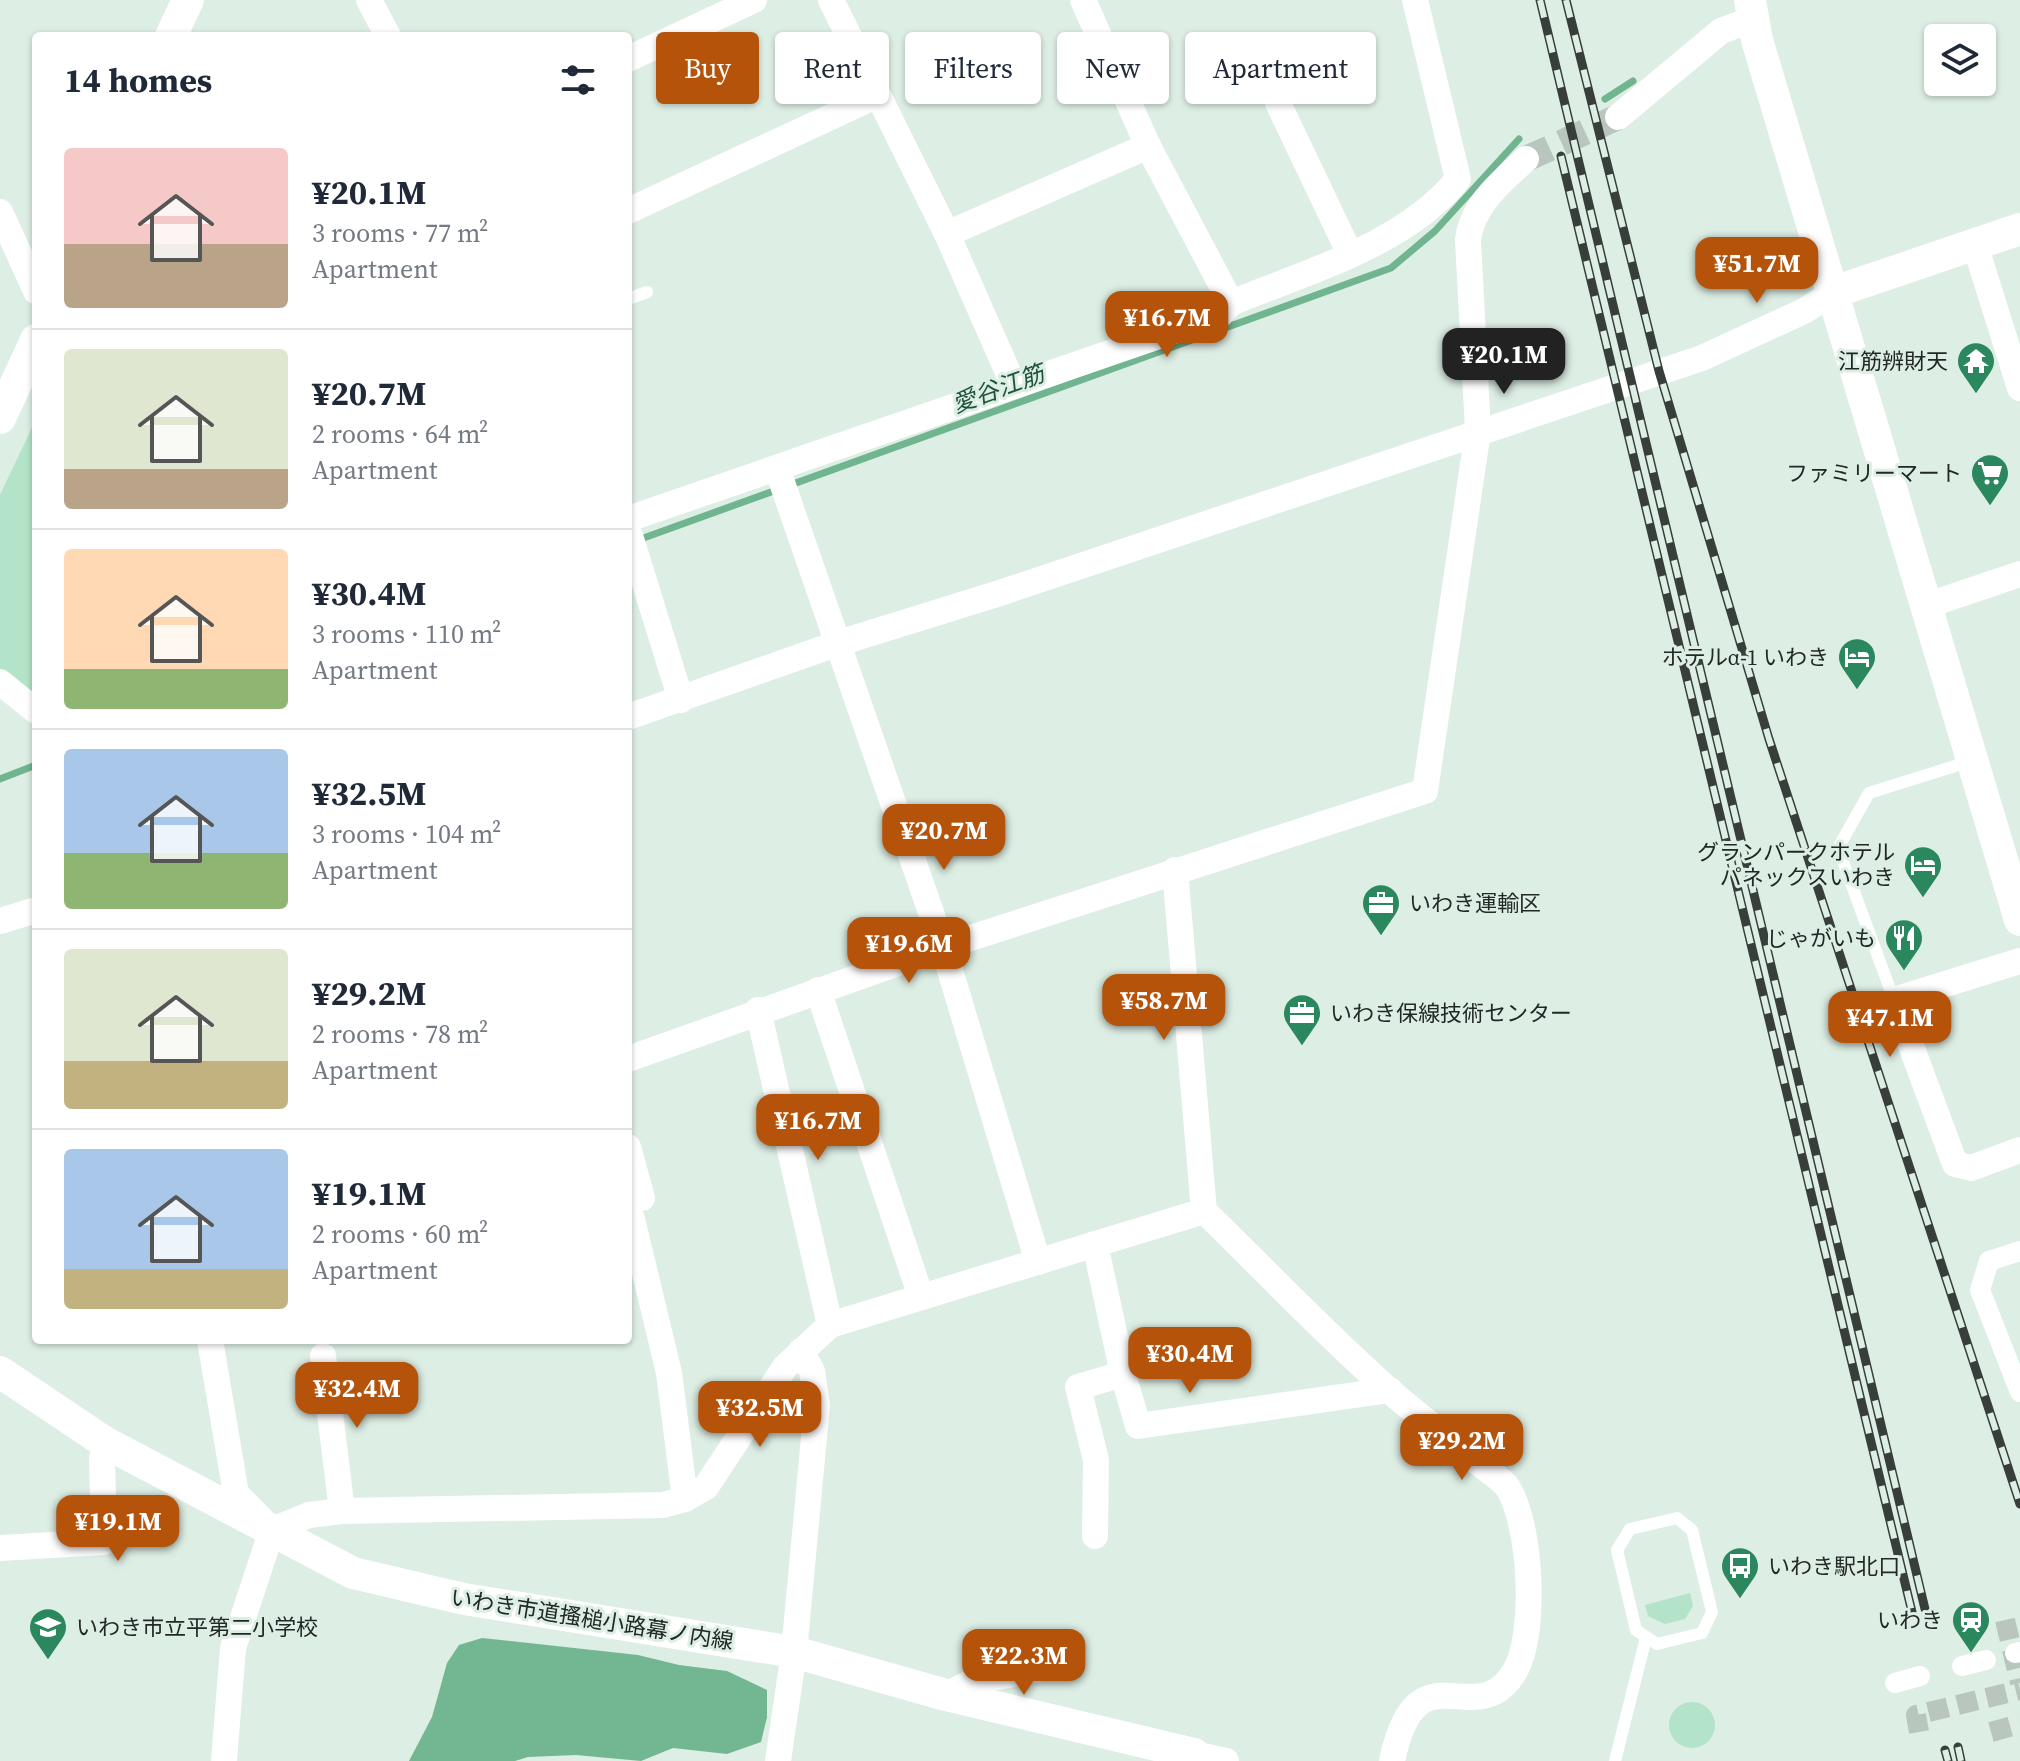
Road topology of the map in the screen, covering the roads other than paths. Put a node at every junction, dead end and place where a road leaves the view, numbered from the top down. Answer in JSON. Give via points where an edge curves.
{"nodes":[{"id":1,"x":188,"y":0,"type":"edge"},
{"id":2,"x":369,"y":0,"type":"edge"},
{"id":3,"x":754,"y":0,"type":"edge"},
{"id":4,"x":831,"y":0,"type":"edge"},
{"id":5,"x":1083,"y":0,"type":"edge"},
{"id":6,"x":1415,"y":0,"type":"edge"},
{"id":7,"x":1752,"y":10,"type":"edge"},
{"id":8,"x":173,"y":32,"type":"edge"},
{"id":9,"x":386,"y":32,"type":"edge"},
{"id":10,"x":847,"y":32,"type":"edge"},
{"id":11,"x":632,"y":57,"type":"edge"},
{"id":12,"x":859,"y":104,"type":"edge"},
{"id":13,"x":882,"y":104,"type":"edge"},
{"id":14,"x":1278,"y":104,"type":"edge"},
{"id":15,"x":1618,"y":117,"type":"tunnel mouth"},
{"id":16,"x":1148,"y":146,"type":"junction"},
{"id":17,"x":1526,"y":159,"type":"tunnel mouth"},
{"id":18,"x":632,"y":209,"type":"edge"},
{"id":19,"x":0,"y":212,"type":"edge"},
{"id":20,"x":1455,"y":213,"type":"junction"},
{"id":21,"x":2020,"y":229,"type":"edge"},
{"id":22,"x":947,"y":234,"type":"junction"},
{"id":23,"x":1975,"y":245,"type":"junction"},
{"id":24,"x":1350,"y":254,"type":"junction"},
{"id":25,"x":32,"y":282,"type":"edge"},
{"id":26,"x":647,"y":292,"type":"dead end"},
{"id":27,"x":1834,"y":292,"type":"junction"},
{"id":28,"x":632,"y":298,"type":"edge"},
{"id":29,"x":1231,"y":303,"type":"junction"},
{"id":30,"x":32,"y":349,"type":"edge"},
{"id":31,"x":1014,"y":386,"type":"junction"},
{"id":32,"x":2020,"y":388,"type":"edge"},
{"id":33,"x":0,"y":418,"type":"edge"},
{"id":34,"x":1478,"y":431,"type":"junction"},
{"id":35,"x":783,"y":483,"type":"junction"},
{"id":36,"x":632,"y":518,"type":"edge"},
{"id":37,"x":632,"y":541,"type":"edge"},
{"id":38,"x":2020,"y":574,"type":"edge"},
{"id":39,"x":1925,"y":606,"type":"junction"},
{"id":40,"x":839,"y":643,"type":"junction"},
{"id":41,"x":0,"y":682,"type":"edge"},
{"id":42,"x":681,"y":700,"type":"junction"},
{"id":43,"x":32,"y":708,"type":"edge"},
{"id":44,"x":632,"y":716,"type":"edge"},
{"id":45,"x":1971,"y":761,"type":"junction"},
{"id":46,"x":1175,"y":870,"type":"junction"},
{"id":47,"x":32,"y":911,"type":"edge"},
{"id":48,"x":2020,"y":920,"type":"edge"},
{"id":49,"x":0,"y":921,"type":"edge"},
{"id":50,"x":943,"y":947,"type":"junction"},
{"id":51,"x":2020,"y":961,"type":"edge"},
{"id":52,"x":818,"y":990,"type":"junction"},
{"id":53,"x":1894,"y":1000,"type":"junction"},
{"id":54,"x":758,"y":1010,"type":"junction"},
{"id":55,"x":632,"y":1057,"type":"edge"},
{"id":56,"x":2020,"y":1150,"type":"edge"},
{"id":57,"x":632,"y":1174,"type":"edge"},
{"id":58,"x":1204,"y":1211,"type":"junction"},
{"id":59,"x":1095,"y":1244,"type":"junction"},
{"id":60,"x":2020,"y":1251,"type":"edge"},
{"id":61,"x":1038,"y":1262,"type":"junction"},
{"id":62,"x":921,"y":1297,"type":"junction"},
{"id":63,"x":830,"y":1325,"type":"junction"},
{"id":64,"x":211,"y":1344,"type":"edge"},
{"id":65,"x":801,"y":1351,"type":"junction"},
{"id":66,"x":323,"y":1356,"type":"dead end"},
{"id":67,"x":0,"y":1372,"type":"edge"},
{"id":68,"x":1123,"y":1374,"type":"junction"},
{"id":69,"x":1390,"y":1390,"type":"junction"},
{"id":70,"x":2020,"y":1392,"type":"edge"},
{"id":71,"x":106,"y":1443,"type":"junction"},
{"id":72,"x":685,"y":1499,"type":"junction"},
{"id":73,"x":342,"y":1511,"type":"junction"},
{"id":74,"x":272,"y":1530,"type":"junction"},
{"id":75,"x":1095,"y":1536,"type":"dead end"},
{"id":76,"x":0,"y":1548,"type":"edge"},
{"id":77,"x":1646,"y":1638,"type":"junction"},
{"id":78,"x":1044,"y":1647,"type":"dead end"},
{"id":79,"x":794,"y":1652,"type":"junction"},
{"id":80,"x":1986,"y":1660,"type":"dead end"},
{"id":81,"x":1962,"y":1666,"type":"dead end"},
{"id":82,"x":1920,"y":1676,"type":"dead end"},
{"id":83,"x":1895,"y":1683,"type":"dead end"},
{"id":84,"x":946,"y":1695,"type":"junction"},
{"id":85,"x":1194,"y":1754,"type":"joint"},
{"id":86,"x":224,"y":1761,"type":"edge"},
{"id":87,"x":778,"y":1761,"type":"edge"},
{"id":88,"x":1226,"y":1761,"type":"edge"},
{"id":89,"x":1392,"y":1761,"type":"edge"},
{"id":90,"x":1615,"y":1761,"type":"edge"}],
"edges":[{"from":1,"to":8,"type":"street"},
{"from":2,"to":9,"type":"street"},
{"from":3,"to":11,"type":"street"},
{"from":4,"to":10,"type":"street"},
{"from":5,"to":16,"type":"street"},
{"from":6,"to":20,"type":"street","via":[[1458,179]]},
{"from":7,"to":15,"type":"street"},
{"from":7,"to":27,"type":"street"},
{"from":12,"to":18,"type":"street"},
{"from":13,"to":22,"type":"street"},
{"from":14,"to":24,"type":"street"},
{"from":16,"to":22,"type":"street"},
{"from":16,"to":29,"type":"street"},
{"from":17,"to":20,"type":"street"},
{"from":19,"to":25,"type":"street"},
{"from":20,"to":24,"type":"street"},
{"from":20,"to":34,"type":"street","via":[[1468,240]]},
{"from":21,"to":23,"type":"street"},
{"from":22,"to":31,"type":"street"},
{"from":23,"to":27,"type":"street"},
{"from":23,"to":32,"type":"street"},
{"from":24,"to":29,"type":"street"},
{"from":26,"to":28,"type":"lane"},
{"from":27,"to":34,"type":"street","via":[[1702,358]]},
{"from":27,"to":39,"type":"street"},
{"from":29,"to":31,"type":"street","via":[[1220,315]]},
{"from":30,"to":33,"type":"street"},
{"from":31,"to":35,"type":"street"},
{"from":34,"to":40,"type":"street"},
{"from":34,"to":46,"type":"street","via":[[1425,791]]},
{"from":35,"to":36,"type":"street"},
{"from":35,"to":40,"type":"street"},
{"from":37,"to":42,"type":"street"},
{"from":38,"to":39,"type":"street"},
{"from":39,"to":45,"type":"street"},
{"from":40,"to":42,"type":"street"},
{"from":40,"to":50,"type":"street"},
{"from":41,"to":43,"type":"street"},
{"from":42,"to":44,"type":"street"},
{"from":45,"to":48,"type":"street"},
{"from":45,"to":53,"type":"lane","via":[[1869,793],[1838,848]]},
{"from":46,"to":50,"type":"street"},
{"from":46,"to":58,"type":"street"},
{"from":47,"to":49,"type":"street"},
{"from":50,"to":52,"type":"street"},
{"from":50,"to":61,"type":"street"},
{"from":51,"to":53,"type":"street"},
{"from":52,"to":54,"type":"street"},
{"from":52,"to":62,"type":"street"},
{"from":53,"to":56,"type":"street","via":[[1955,1164],[1971,1168]]},
{"from":54,"to":55,"type":"street"},
{"from":54,"to":63,"type":"street"},
{"from":57,"to":72,"type":"street","via":[[669,1373]]},
{"from":58,"to":59,"type":"street"},
{"from":58,"to":69,"type":"street"},
{"from":59,"to":61,"type":"street"},
{"from":59,"to":68,"type":"street"},
{"from":60,"to":70,"type":"street","via":[[1989,1261],[1980,1290]]},
{"from":61,"to":62,"type":"street"},
{"from":62,"to":63,"type":"street"},
{"from":63,"to":65,"type":"street"},
{"from":64,"to":74,"type":"street","via":[[236,1494]]},
{"from":65,"to":72,"type":"street","via":[[773,1382],[706,1487]]},
{"from":65,"to":79,"type":"street","via":[[812,1371],[817,1405]]},
{"from":66,"to":73,"type":"street"},
{"from":67,"to":71,"type":"street","name":"いわき市道搔槌小路幕ノ内線"},
{"from":68,"to":69,"type":"street","via":[[1138,1426]]},
{"from":68,"to":75,"type":"street","via":[[1078,1387],[1096,1460]]},
{"from":69,"to":89,"type":"street","via":[[1508,1487],[1523,1530],[1529,1619],[1517,1668],[1503,1688],[1487,1696],[1419,1701],[1398,1730]]},
{"from":71,"to":74,"type":"street","name":"いわき市道搔槌小路幕ノ内線"},
{"from":71,"to":76,"type":"street","via":[[104,1542]]},
{"from":72,"to":73,"type":"street","via":[[663,1505]]},
{"from":73,"to":74,"type":"street","via":[[309,1515]]},
{"from":74,"to":79,"type":"street","name":"いわき市道搔槌小路幕ノ内線","via":[[353,1573],[386,1584]]},
{"from":74,"to":86,"type":"street","via":[[233,1648]]},
{"from":77,"to":77,"type":"lane","via":[[1636,1630],[1617,1550],[1630,1529],[1677,1518],[1692,1530],[1712,1612],[1702,1633],[1657,1644]]},
{"from":77,"to":90,"type":"lane"},
{"from":78,"to":84,"type":"street","via":[[1038,1669],[972,1682]]},
{"from":79,"to":84,"type":"street","name":"いわき市道搔槌小路幕ノ内線"},
{"from":79,"to":87,"type":"street"},
{"from":80,"to":81,"type":"street"},
{"from":82,"to":83,"type":"street"},
{"from":84,"to":85,"type":"street","name":"いわき市道搔槌小路幕ノ内線"},
{"from":85,"to":88,"type":"street","name":"いわき市道搔槌小路幕ノ内線"}]}
